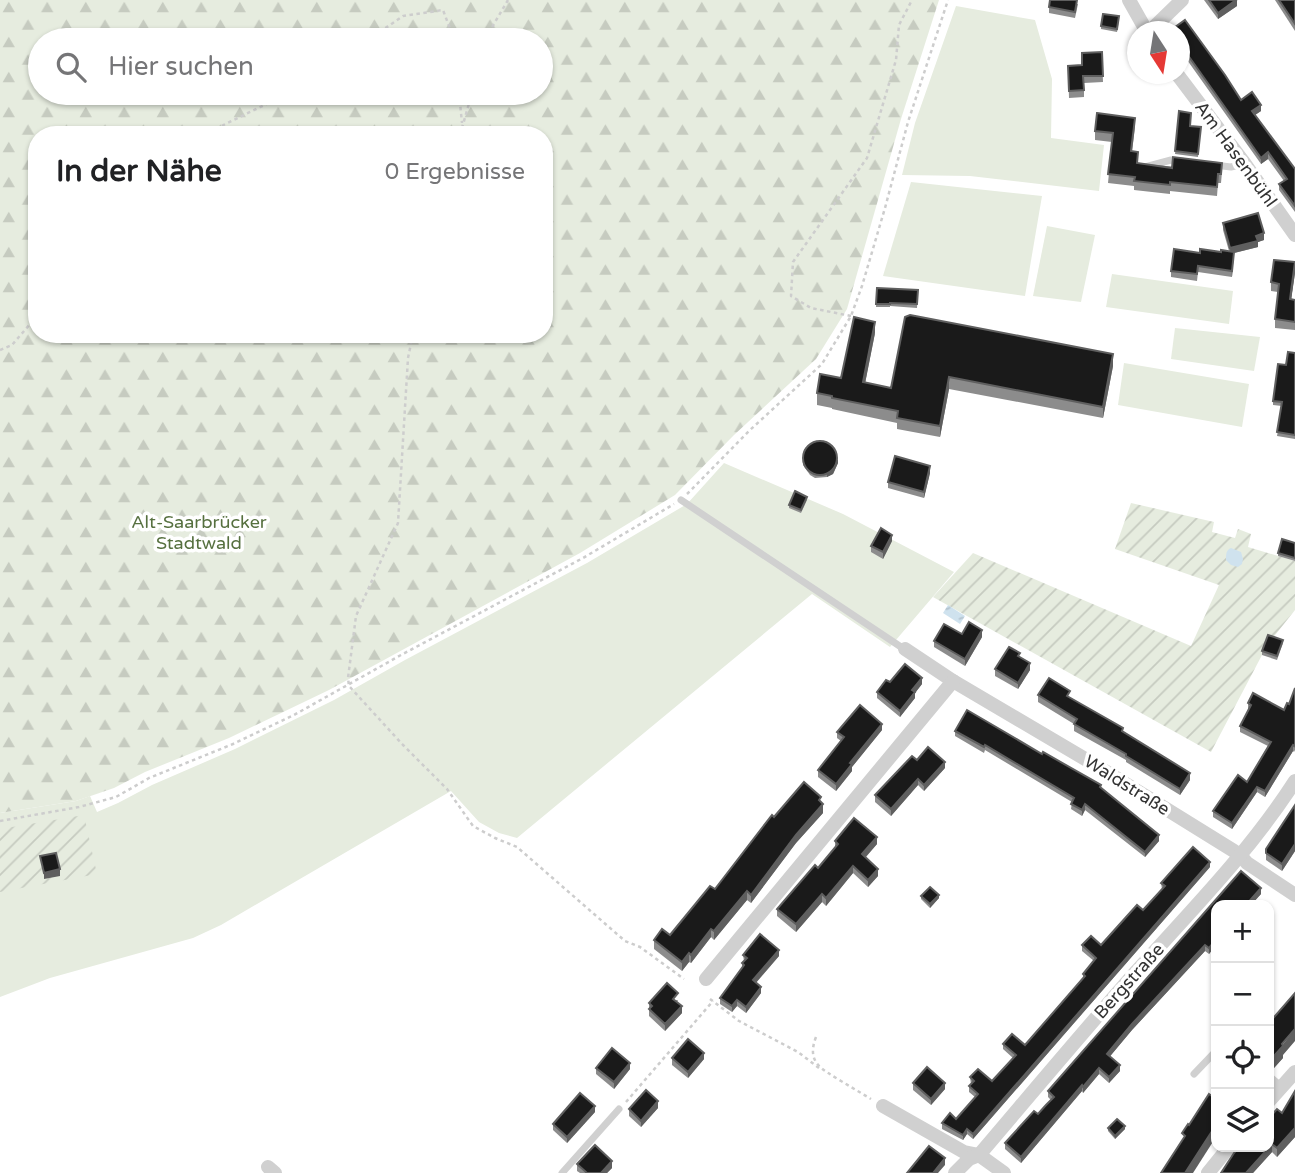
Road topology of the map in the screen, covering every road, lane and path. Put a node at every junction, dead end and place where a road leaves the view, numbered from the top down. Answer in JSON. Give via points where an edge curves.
{"nodes":[{"id":1,"x":508,"y":0,"type":"edge"},
{"id":2,"x":912,"y":0,"type":"edge"},
{"id":3,"x":948,"y":0,"type":"edge"},
{"id":4,"x":1129,"y":0,"type":"edge"},
{"id":5,"x":1182,"y":0,"type":"edge"},
{"id":6,"x":1141,"y":21,"type":"edge"},
{"id":7,"x":1160,"y":21,"type":"edge"},
{"id":8,"x":386,"y":28,"type":"edge"},
{"id":9,"x":449,"y":28,"type":"edge"},
{"id":10,"x":492,"y":28,"type":"edge"},
{"id":11,"x":1185,"y":84,"type":"edge"},
{"id":12,"x":264,"y":105,"type":"edge"},
{"id":13,"x":460,"y":105,"type":"edge"},
{"id":14,"x":469,"y":105,"type":"edge"},
{"id":15,"x":221,"y":126,"type":"edge"},
{"id":16,"x":463,"y":126,"type":"edge"},
{"id":17,"x":463,"y":126,"type":"edge"},
{"id":18,"x":1195,"y":163,"type":"edge"},
{"id":19,"x":1207,"y":164,"type":"edge"},
{"id":20,"x":1245,"y":164,"type":"junction"},
{"id":21,"x":1143,"y":167,"type":"edge"},
{"id":22,"x":1295,"y":235,"type":"edge"},
{"id":23,"x":851,"y":316,"type":"junction"},
{"id":24,"x":28,"y":326,"type":"edge"},
{"id":25,"x":411,"y":343,"type":"edge"},
{"id":26,"x":0,"y":350,"type":"edge"},
{"id":27,"x":681,"y":500,"type":"junction"},
{"id":28,"x":905,"y":649,"type":"joint"},
{"id":29,"x":953,"y":681,"type":"junction"},
{"id":30,"x":348,"y":686,"type":"junction"},
{"id":31,"x":1295,"y":781,"type":"edge"},
{"id":32,"x":0,"y":821,"type":"edge"},
{"id":33,"x":1240,"y":855,"type":"junction"},
{"id":34,"x":1295,"y":895,"type":"edge"},
{"id":35,"x":684,"y":979,"type":"dead end"},
{"id":36,"x":706,"y":979,"type":"dead end"},
{"id":37,"x":816,"y":1037,"type":"dead end"},
{"id":38,"x":1211,"y":1056,"type":"edge"},
{"id":39,"x":819,"y":1068,"type":"junction"},
{"id":40,"x":1295,"y":1072,"type":"edge"},
{"id":41,"x":1194,"y":1074,"type":"dead end"},
{"id":42,"x":1274,"y":1080,"type":"edge"},
{"id":43,"x":1282,"y":1087,"type":"junction"},
{"id":44,"x":1274,"y":1096,"type":"edge"},
{"id":45,"x":883,"y":1106,"type":"joint"},
{"id":46,"x":619,"y":1109,"type":"joint"},
{"id":47,"x":1225,"y":1152,"type":"edge"},
{"id":48,"x":979,"y":1155,"type":"junction"},
{"id":49,"x":562,"y":1173,"type":"edge"},
{"id":50,"x":955,"y":1173,"type":"edge"},
{"id":51,"x":1004,"y":1173,"type":"edge"},
{"id":52,"x":1208,"y":1173,"type":"edge"}],
"edges":[{"from":1,"to":10,"type":"path"},
{"from":2,"to":23,"type":"path","via":[[900,26],[896,60],[867,159],[793,261],[791,296],[811,308]]},
{"from":3,"to":23,"type":"path"},
{"from":4,"to":6,"type":"street"},
{"from":5,"to":7,"type":"street"},
{"from":8,"to":9,"type":"path","via":[[403,16],[443,10]]},
{"from":11,"to":20,"type":"street","name":"Am Hasenbühl"},
{"from":12,"to":15,"type":"path"},
{"from":13,"to":16,"type":"path"},
{"from":14,"to":17,"type":"path"},
{"from":18,"to":21,"type":"lane","via":[[1171,160]]},
{"from":19,"to":20,"type":"lane"},
{"from":20,"to":22,"type":"street","name":"Am Hasenbühl"},
{"from":23,"to":27,"type":"path","via":[[822,364]]},
{"from":24,"to":26,"type":"path","via":[[12,345]]},
{"from":25,"to":30,"type":"path","via":[[398,523],[356,616]]},
{"from":27,"to":28,"type":"lane"},
{"from":27,"to":30,"type":"path"},
{"from":28,"to":29,"type":"street","name":"Waldstraße"},
{"from":29,"to":33,"type":"street","name":"Waldstraße"},
{"from":29,"to":36,"type":"street"},
{"from":30,"to":32,"type":"path","via":[[116,797]]},
{"from":30,"to":35,"type":"path","via":[[447,789],[473,827],[517,847],[625,941]]},
{"from":31,"to":33,"type":"street","name":"Bergstraße"},
{"from":33,"to":34,"type":"street","name":"Waldstraße"},
{"from":33,"to":48,"type":"street","name":"Bergstraße"},
{"from":37,"to":39,"type":"path","via":[[813,1058]]},
{"from":38,"to":41,"type":"lane"},
{"from":39,"to":45,"type":"path"},
{"from":39,"to":46,"type":"path","via":[[712,1000]]},
{"from":40,"to":43,"type":"street"},
{"from":42,"to":43,"type":"lane"},
{"from":43,"to":44,"type":"street"},
{"from":45,"to":48,"type":"street","via":[[964,1152]]},
{"from":46,"to":49,"type":"lane"},
{"from":47,"to":52,"type":"street"},
{"from":48,"to":50,"type":"street","name":"Bergstraße"},
{"from":48,"to":51,"type":"street"}]}
